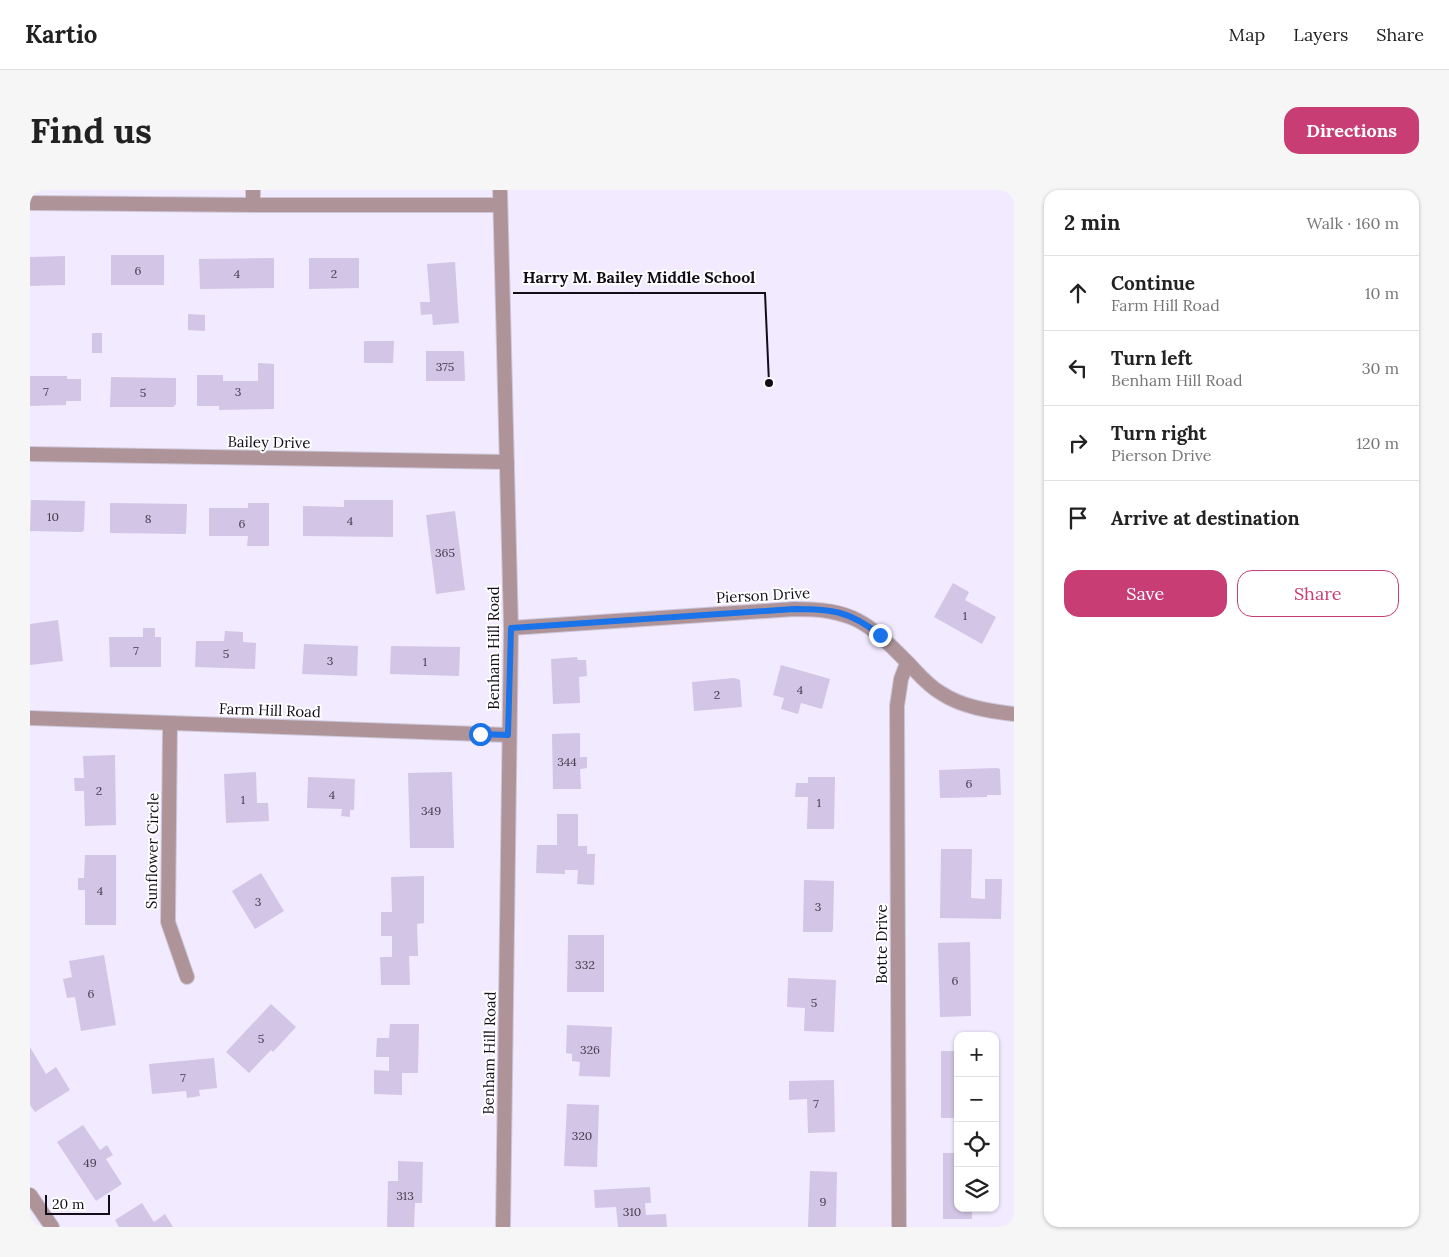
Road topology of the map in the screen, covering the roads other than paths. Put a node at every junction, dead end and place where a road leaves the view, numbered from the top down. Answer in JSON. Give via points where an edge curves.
{"nodes":[{"id":1,"x":253,"y":190,"type":"edge"},
{"id":2,"x":500,"y":190,"type":"edge"},
{"id":3,"x":30,"y":203,"type":"edge"},
{"id":4,"x":253,"y":205,"type":"junction"},
{"id":5,"x":500,"y":205,"type":"junction"},
{"id":6,"x":30,"y":454,"type":"edge"},
{"id":7,"x":507,"y":462,"type":"junction"},
{"id":8,"x":511,"y":628,"type":"junction"},
{"id":9,"x":907,"y":663,"type":"junction"},
{"id":10,"x":1014,"y":714,"type":"edge"},
{"id":11,"x":30,"y":718,"type":"edge"},
{"id":12,"x":170,"y":723,"type":"junction"},
{"id":13,"x":508,"y":735,"type":"junction"},
{"id":14,"x":187,"y":977,"type":"dead end"},
{"id":15,"x":30,"y":1195,"type":"edge"},
{"id":16,"x":52,"y":1227,"type":"edge"},
{"id":17,"x":503,"y":1227,"type":"edge"},
{"id":18,"x":899,"y":1227,"type":"edge"}],
"edges":[{"from":1,"to":4,"type":"street"},
{"from":2,"to":5,"type":"street","name":"Benham Hill Road"},
{"from":3,"to":4,"type":"street"},
{"from":4,"to":5,"type":"street"},
{"from":5,"to":7,"type":"street","name":"Benham Hill Road"},
{"from":6,"to":7,"type":"street","name":"Bailey Drive"},
{"from":7,"to":8,"type":"street","name":"Benham Hill Road"},
{"from":8,"to":9,"type":"street","name":"Pierson Drive","via":[[820,609],[845,613],[865,623]]},
{"from":8,"to":13,"type":"street","name":"Benham Hill Road"},
{"from":9,"to":10,"type":"street","name":"Pierson Drive","via":[[942,694],[966,705]]},
{"from":9,"to":18,"type":"street","name":"Botte Drive","via":[[897,706]]},
{"from":11,"to":12,"type":"street","name":"Farm Hill Road"},
{"from":12,"to":13,"type":"street","name":"Farm Hill Road"},
{"from":12,"to":14,"type":"street","name":"Sunflower Circle","via":[[168,922]]},
{"from":13,"to":17,"type":"street","name":"Benham Hill Road"},
{"from":15,"to":16,"type":"street"}]}
